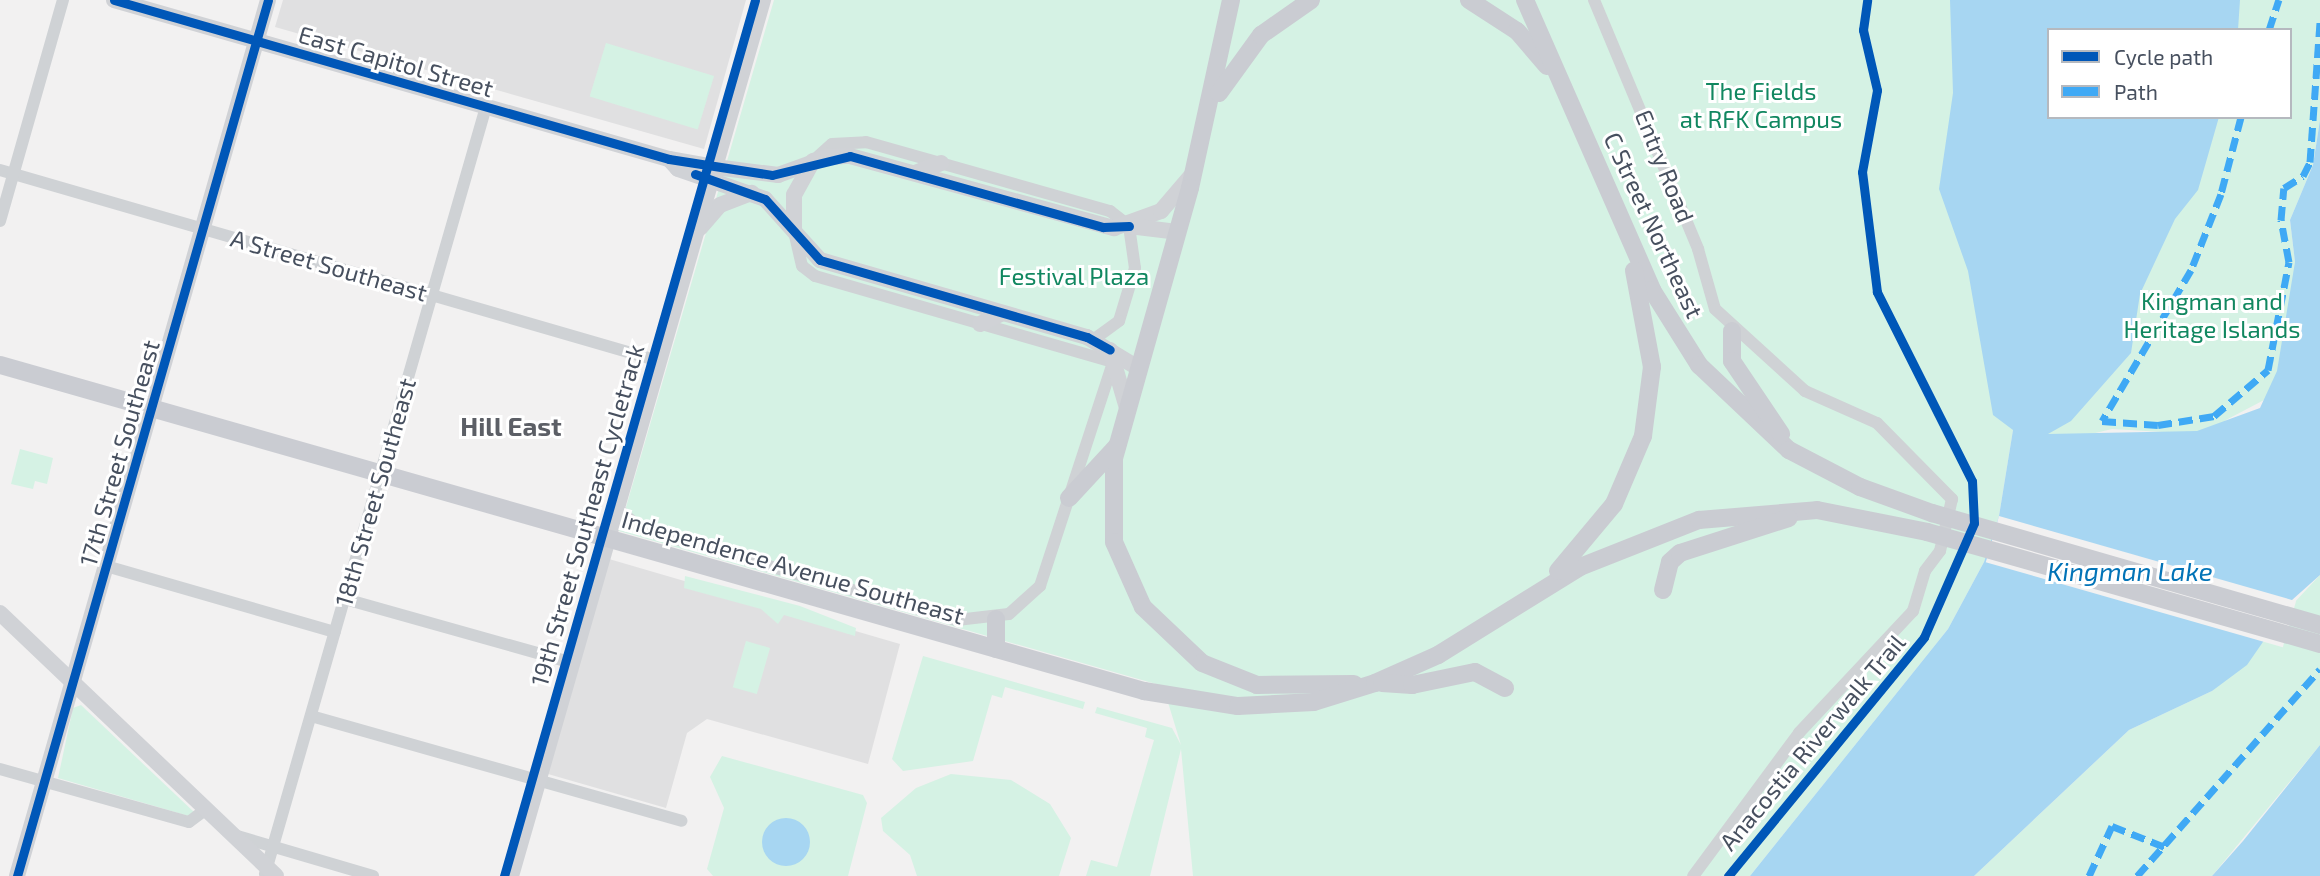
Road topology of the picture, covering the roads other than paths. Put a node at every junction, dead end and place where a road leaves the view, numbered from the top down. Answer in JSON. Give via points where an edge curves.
{"nodes":[{"id":1,"x":63,"y":0,"type":"edge"},
{"id":2,"x":114,"y":0,"type":"edge"},
{"id":3,"x":268,"y":0,"type":"edge"},
{"id":4,"x":763,"y":0,"type":"edge"},
{"id":5,"x":1231,"y":0,"type":"edge"},
{"id":6,"x":1311,"y":0,"type":"edge"},
{"id":7,"x":1469,"y":0,"type":"edge"},
{"id":8,"x":1594,"y":0,"type":"edge"},
{"id":9,"x":1526,"y":2,"type":"edge"},
{"id":10,"x":1261,"y":35,"type":"junction"},
{"id":11,"x":256,"y":41,"type":"junction"},
{"id":12,"x":1223,"y":53,"type":"junction"},
{"id":13,"x":1553,"y":70,"type":"junction"},
{"id":14,"x":486,"y":107,"type":"junction"},
{"id":15,"x":1211,"y":108,"type":"junction"},
{"id":16,"x":813,"y":161,"type":"junction"},
{"id":17,"x":941,"y":163,"type":"junction"},
{"id":18,"x":0,"y":170,"type":"edge"},
{"id":19,"x":713,"y":172,"type":"junction"},
{"id":20,"x":915,"y":173,"type":"junction"},
{"id":21,"x":1192,"y":174,"type":"junction"},
{"id":22,"x":13,"y":175,"type":"junction"},
{"id":23,"x":752,"y":193,"type":"junction"},
{"id":24,"x":0,"y":221,"type":"edge"},
{"id":25,"x":1620,"y":222,"type":"junction"},
{"id":26,"x":1129,"y":226,"type":"junction"},
{"id":27,"x":203,"y":229,"type":"junction"},
{"id":28,"x":1177,"y":232,"type":"junction"},
{"id":29,"x":695,"y":234,"type":"junction"},
{"id":30,"x":795,"y":235,"type":"junction"},
{"id":31,"x":432,"y":295,"type":"junction"},
{"id":32,"x":1003,"y":313,"type":"junction"},
{"id":33,"x":980,"y":324,"type":"junction"},
{"id":34,"x":1732,"y":331,"type":"junction"},
{"id":35,"x":1093,"y":340,"type":"junction"},
{"id":36,"x":1111,"y":356,"type":"junction"},
{"id":37,"x":659,"y":360,"type":"junction"},
{"id":38,"x":0,"y":366,"type":"edge"},
{"id":39,"x":1138,"y":369,"type":"junction"},
{"id":40,"x":1127,"y":408,"type":"junction"},
{"id":41,"x":151,"y":409,"type":"junction"},
{"id":42,"x":1117,"y":446,"type":"junction"},
{"id":43,"x":1821,"y":468,"type":"junction"},
{"id":44,"x":380,"y":475,"type":"junction"},
{"id":45,"x":1069,"y":498,"type":"junction"},
{"id":46,"x":617,"y":508,"type":"junction"},
{"id":47,"x":1848,"y":513,"type":"junction"},
{"id":48,"x":607,"y":540,"type":"junction"},
{"id":49,"x":106,"y":566,"type":"junction"},
{"id":50,"x":765,"y":574,"type":"junction"},
{"id":51,"x":1663,"y":590,"type":"dead end"},
{"id":52,"x":1532,"y":595,"type":"junction"},
{"id":53,"x":345,"y":599,"type":"junction"},
{"id":54,"x":896,"y":611,"type":"junction"},
{"id":55,"x":0,"y":613,"type":"edge"},
{"id":56,"x":996,"y":619,"type":"junction"},
{"id":57,"x":2320,"y":625,"type":"edge"},
{"id":58,"x":335,"y":632,"type":"junction"},
{"id":59,"x":2320,"y":644,"type":"edge"},
{"id":60,"x":996,"y":649,"type":"junction"},
{"id":61,"x":573,"y":663,"type":"junction"},
{"id":62,"x":73,"y":682,"type":"junction"},
{"id":63,"x":1375,"y":683,"type":"junction"},
{"id":64,"x":1505,"y":688,"type":"dead end"},
{"id":65,"x":1312,"y":695,"type":"junction"},
{"id":66,"x":311,"y":716,"type":"junction"},
{"id":67,"x":0,"y":769,"type":"edge"},
{"id":68,"x":538,"y":780,"type":"junction"},
{"id":69,"x":44,"y":781,"type":"junction"},
{"id":70,"x":206,"y":809,"type":"junction"},
{"id":71,"x":681,"y":821,"type":"dead end"},
{"id":72,"x":234,"y":835,"type":"junction"},
{"id":73,"x":273,"y":847,"type":"junction"},
{"id":74,"x":269,"y":873,"type":"edge"},
{"id":75,"x":17,"y":876,"type":"edge"},
{"id":76,"x":373,"y":876,"type":"edge"},
{"id":77,"x":511,"y":876,"type":"edge"},
{"id":78,"x":1693,"y":876,"type":"edge"}],
"edges":[{"from":1,"to":22,"type":"street"},
{"from":2,"to":11,"type":"main road","name":"East Capitol Street"},
{"from":3,"to":11,"type":"main road","name":"17th Street Southeast"},
{"from":4,"to":19,"type":"main road"},
{"from":5,"to":12,"type":"main road"},
{"from":6,"to":10,"type":"main road"},
{"from":7,"to":13,"type":"main road","via":[[1504,20]]},
{"from":8,"to":34,"type":"street","name":"Entry Road","via":[[1698,249],[1715,309]]},
{"from":9,"to":13,"type":"main road"},
{"from":10,"to":12,"type":"main road"},
{"from":10,"to":15,"type":"main road"},
{"from":11,"to":14,"type":"main road","name":"East Capitol Street"},
{"from":11,"to":27,"type":"main road","name":"17th Street Southeast"},
{"from":12,"to":15,"type":"main road"},
{"from":13,"to":25,"type":"main road","name":"C Street Northeast"},
{"from":14,"to":19,"type":"main road","name":"East Capitol Street"},
{"from":14,"to":31,"type":"street","name":"18th Street Southeast"},
{"from":15,"to":21,"type":"main road","name":"Independence Avenue Southeast"},
{"from":16,"to":17,"type":"street","via":[[832,144],[857,141]]},
{"from":16,"to":19,"type":"main road","via":[[772,175]]},
{"from":16,"to":20,"type":"main road","via":[[850,156]]},
{"from":16,"to":30,"type":"main road","via":[[794,195]]},
{"from":17,"to":20,"type":"main road"},
{"from":17,"to":26,"type":"street","via":[[1104,208]]},
{"from":18,"to":22,"type":"street","name":"A Street Southeast"},
{"from":19,"to":23,"type":"main road"},
{"from":19,"to":29,"type":"main road"},
{"from":20,"to":26,"type":"main road","via":[[1103,227]]},
{"from":21,"to":26,"type":"main road","via":[[1167,208]]},
{"from":21,"to":28,"type":"main road","name":"Independence Avenue Southeast"},
{"from":22,"to":24,"type":"street"},
{"from":22,"to":27,"type":"street","name":"A Street Southeast"},
{"from":23,"to":29,"type":"main road","via":[[720,205]]},
{"from":23,"to":30,"type":"main road","via":[[771,203]]},
{"from":25,"to":43,"type":"main road","name":"C Street Northeast","via":[[1652,290],[1699,365],[1757,425]]},
{"from":25,"to":52,"type":"main road","via":[[1650,340],[1643,436],[1604,519]]},
{"from":26,"to":28,"type":"main road"},
{"from":26,"to":35,"type":"street","via":[[1135,265],[1128,293],[1116,325]]},
{"from":27,"to":31,"type":"street","name":"A Street Southeast"},
{"from":27,"to":41,"type":"main road","name":"17th Street Southeast"},
{"from":28,"to":39,"type":"main road","name":"Independence Avenue Southeast"},
{"from":29,"to":37,"type":"main road"},
{"from":30,"to":32,"type":"main road","via":[[827,262]]},
{"from":30,"to":33,"type":"street","via":[[802,266],[815,276]]},
{"from":31,"to":37,"type":"street","name":"A Street Southeast"},
{"from":31,"to":44,"type":"street","name":"18th Street Southeast"},
{"from":32,"to":33,"type":"main road"},
{"from":32,"to":35,"type":"main road"},
{"from":33,"to":36,"type":"street"},
{"from":34,"to":43,"type":"main road","via":[[1728,349],[1747,389],[1787,441]]},
{"from":34,"to":78,"type":"street","name":"Entry Road","via":[[1805,391],[1877,423],[1903,456],[1947,488],[1952,513],[1940,551],[1924,571],[1913,611],[1798,733]]},
{"from":35,"to":36,"type":"main road"},
{"from":36,"to":39,"type":"main road"},
{"from":36,"to":40,"type":"main road"},
{"from":36,"to":45,"type":"street"},
{"from":37,"to":46,"type":"main road"},
{"from":38,"to":41,"type":"main road","name":"Independence Avenue Southeast"},
{"from":39,"to":40,"type":"main road","name":"Independence Avenue Southeast"},
{"from":40,"to":42,"type":"main road","name":"Independence Avenue Southeast"},
{"from":41,"to":44,"type":"main road","name":"Independence Avenue Southeast"},
{"from":41,"to":49,"type":"main road","name":"17th Street Southeast"},
{"from":42,"to":45,"type":"main road"},
{"from":42,"to":65,"type":"main road","name":"Independence Avenue Southeast","via":[[1111,519],[1125,575],[1156,625],[1212,669],[1257,685]]},
{"from":43,"to":57,"type":"main road","name":"C Street Northeast","bridge":true,"via":[[1932,513]]},
{"from":44,"to":48,"type":"main road","name":"Independence Avenue Southeast"},
{"from":44,"to":53,"type":"street","name":"18th Street Southeast"},
{"from":45,"to":56,"type":"street","via":[[1040,586],[1023,606]]},
{"from":46,"to":48,"type":"main road"},
{"from":46,"to":50,"type":"street","name":"Independence Avenue Southeast","via":[[641,529]]},
{"from":47,"to":51,"type":"main road","via":[[1776,521],[1680,553],[1670,562]]},
{"from":47,"to":52,"type":"main road","name":"Independence Avenue Southeast","via":[[1782,509],[1699,520],[1623,545]]},
{"from":47,"to":59,"type":"main road","name":"Independence Avenue Southeast","bridge":true},
{"from":48,"to":50,"type":"main road","name":"Independence Avenue Southeast"},
{"from":48,"to":61,"type":"main road"},
{"from":49,"to":58,"type":"street"},
{"from":49,"to":62,"type":"main road","name":"17th Street Southeast"},
{"from":50,"to":54,"type":"main road","name":"Independence Avenue Southeast"},
{"from":52,"to":63,"type":"main road","name":"Independence Avenue Southeast","via":[[1438,655]]},
{"from":53,"to":58,"type":"street","name":"18th Street Southeast"},
{"from":53,"to":61,"type":"street"},
{"from":54,"to":56,"type":"street","name":"Independence Avenue Southeast","via":[[964,621]]},
{"from":54,"to":60,"type":"main road","name":"Independence Avenue Southeast"},
{"from":55,"to":62,"type":"main road"},
{"from":56,"to":60,"type":"main road"},
{"from":58,"to":66,"type":"street","name":"18th Street Southeast"},
{"from":60,"to":65,"type":"main road","name":"Independence Avenue Southeast","via":[[1204,703]]},
{"from":61,"to":68,"type":"main road"},
{"from":62,"to":69,"type":"main road","name":"17th Street Southeast"},
{"from":62,"to":70,"type":"main road"},
{"from":63,"to":64,"type":"main road","via":[[1412,685],[1475,672]]},
{"from":63,"to":65,"type":"main road","name":"Independence Avenue Southeast"},
{"from":66,"to":68,"type":"street"},
{"from":66,"to":73,"type":"street","name":"18th Street Southeast"},
{"from":67,"to":69,"type":"street"},
{"from":68,"to":71,"type":"street"},
{"from":68,"to":77,"type":"main road"},
{"from":69,"to":70,"type":"street","via":[[189,822]]},
{"from":69,"to":75,"type":"main road","name":"17th Street Southeast"},
{"from":70,"to":72,"type":"main road"},
{"from":72,"to":73,"type":"street"},
{"from":72,"to":74,"type":"main road"},
{"from":73,"to":74,"type":"street","name":"18th Street Southeast"},
{"from":73,"to":76,"type":"street"}]}
